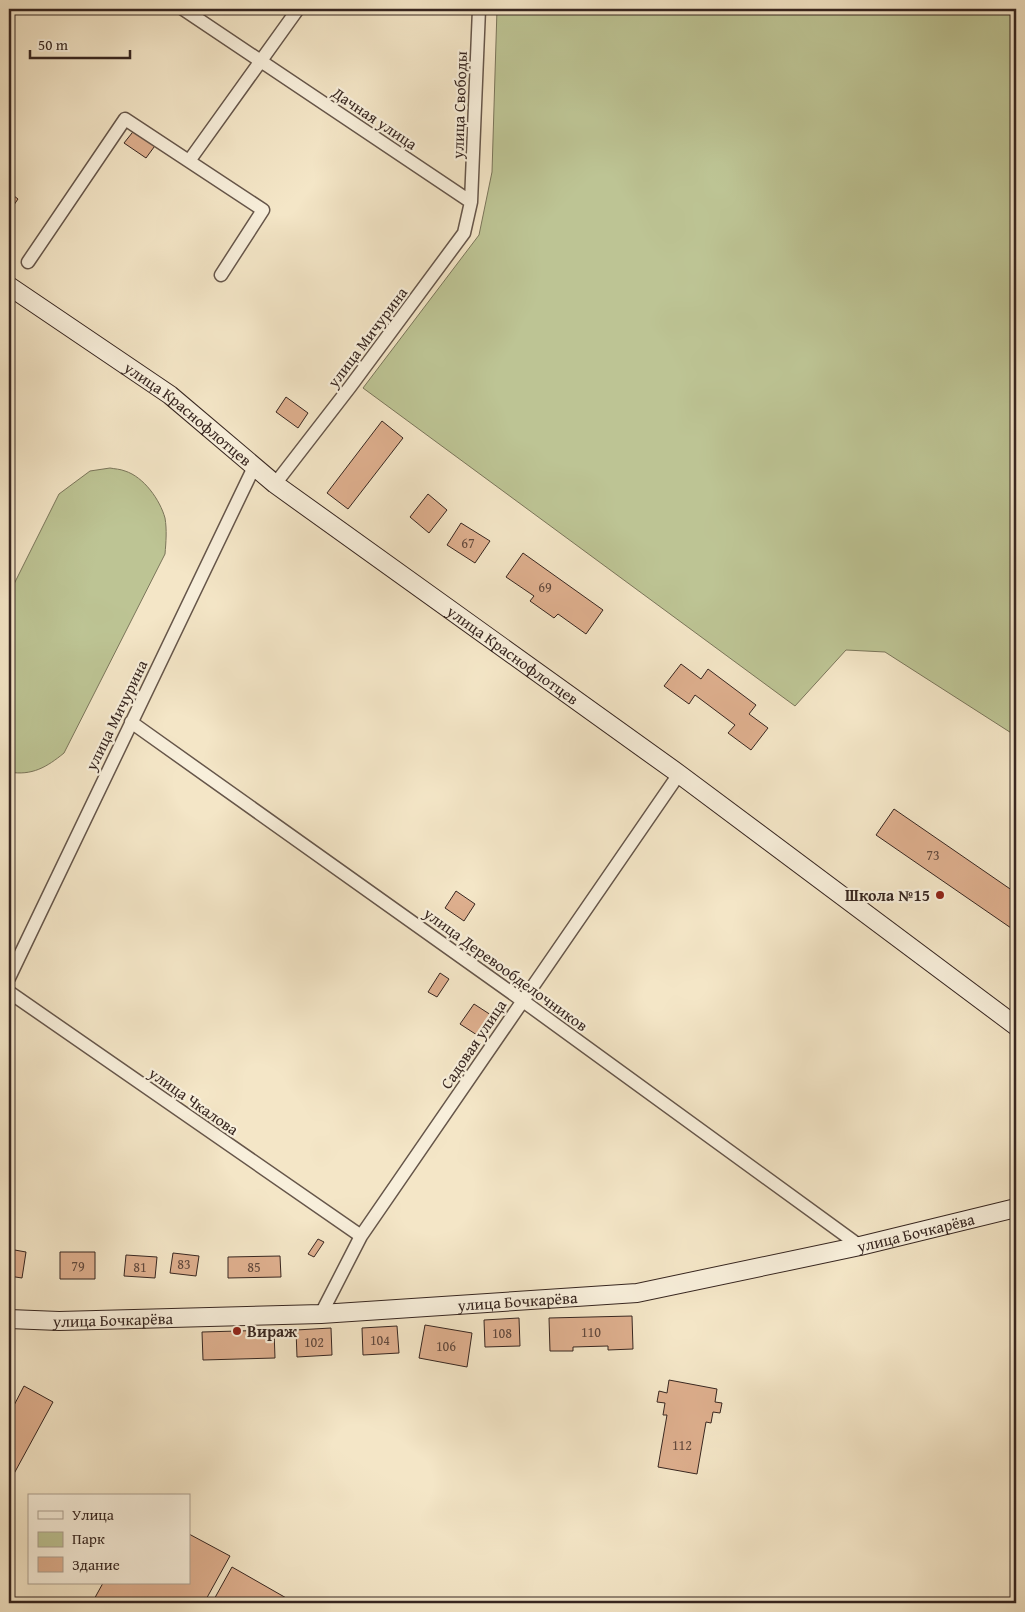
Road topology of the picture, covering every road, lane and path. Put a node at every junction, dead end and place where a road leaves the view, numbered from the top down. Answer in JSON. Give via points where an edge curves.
{"nodes":[{"id":1,"x":183,"y":9,"type":"edge"},
{"id":2,"x":298,"y":9,"type":"edge"},
{"id":3,"x":479,"y":9,"type":"edge"},
{"id":4,"x":261,"y":62,"type":"junction"},
{"id":5,"x":189,"y":161,"type":"junction"},
{"id":6,"x":471,"y":202,"type":"junction"},
{"id":7,"x":28,"y":262,"type":"dead end"},
{"id":8,"x":221,"y":274,"type":"dead end"},
{"id":9,"x":9,"y":286,"type":"edge"},
{"id":10,"x":254,"y":467,"type":"junction"},
{"id":11,"x":275,"y":484,"type":"junction"},
{"id":12,"x":131,"y":722,"type":"junction"},
{"id":13,"x":678,"y":774,"type":"junction"},
{"id":14,"x":9,"y":978,"type":"edge"},
{"id":15,"x":9,"y":992,"type":"edge"},
{"id":16,"x":523,"y":1001,"type":"junction"},
{"id":17,"x":1016,"y":1026,"type":"edge"},
{"id":18,"x":1016,"y":1208,"type":"edge"},
{"id":19,"x":361,"y":1236,"type":"junction"},
{"id":20,"x":860,"y":1246,"type":"junction"},
{"id":21,"x":321,"y":1314,"type":"junction"},
{"id":22,"x":9,"y":1319,"type":"edge"}],
"edges":[{"from":1,"to":4,"type":"street","name":"Дачная улица"},
{"from":2,"to":4,"type":"street"},
{"from":3,"to":6,"type":"street","name":"улица Свободы"},
{"from":4,"to":5,"type":"street"},
{"from":4,"to":6,"type":"street","name":"Дачная улица"},
{"from":5,"to":7,"type":"street","via":[[125,119]]},
{"from":5,"to":8,"type":"street","via":[[264,210]]},
{"from":6,"to":11,"type":"street","name":"улица Мичурина","via":[[464,232]]},
{"from":9,"to":10,"type":"street","name":"улица Краснофлотцев","via":[[170,395]]},
{"from":10,"to":11,"type":"street","name":"улица Краснофлотцев"},
{"from":10,"to":12,"type":"street","name":"улица Мичурина"},
{"from":11,"to":13,"type":"street","name":"улица Краснофлотцев"},
{"from":12,"to":14,"type":"street","name":"улица Мичурина"},
{"from":12,"to":16,"type":"street","name":"улица Деревообделочников"},
{"from":13,"to":16,"type":"street","name":"Садовая улица"},
{"from":13,"to":17,"type":"street","name":"улица Краснофлотцев"},
{"from":15,"to":19,"type":"street","name":"улица Чкалова"},
{"from":16,"to":19,"type":"street","name":"Садовая улица"},
{"from":16,"to":20,"type":"street","name":"улица Деревообделочников"},
{"from":18,"to":20,"type":"street","name":"улица Бочкарёва"},
{"from":19,"to":21,"type":"street","name":"Садовая улица"},
{"from":20,"to":21,"type":"street","name":"улица Бочкарёва","via":[[637,1293]]},
{"from":21,"to":22,"type":"street","name":"улица Бочкарёва","via":[[59,1321]]}]}
